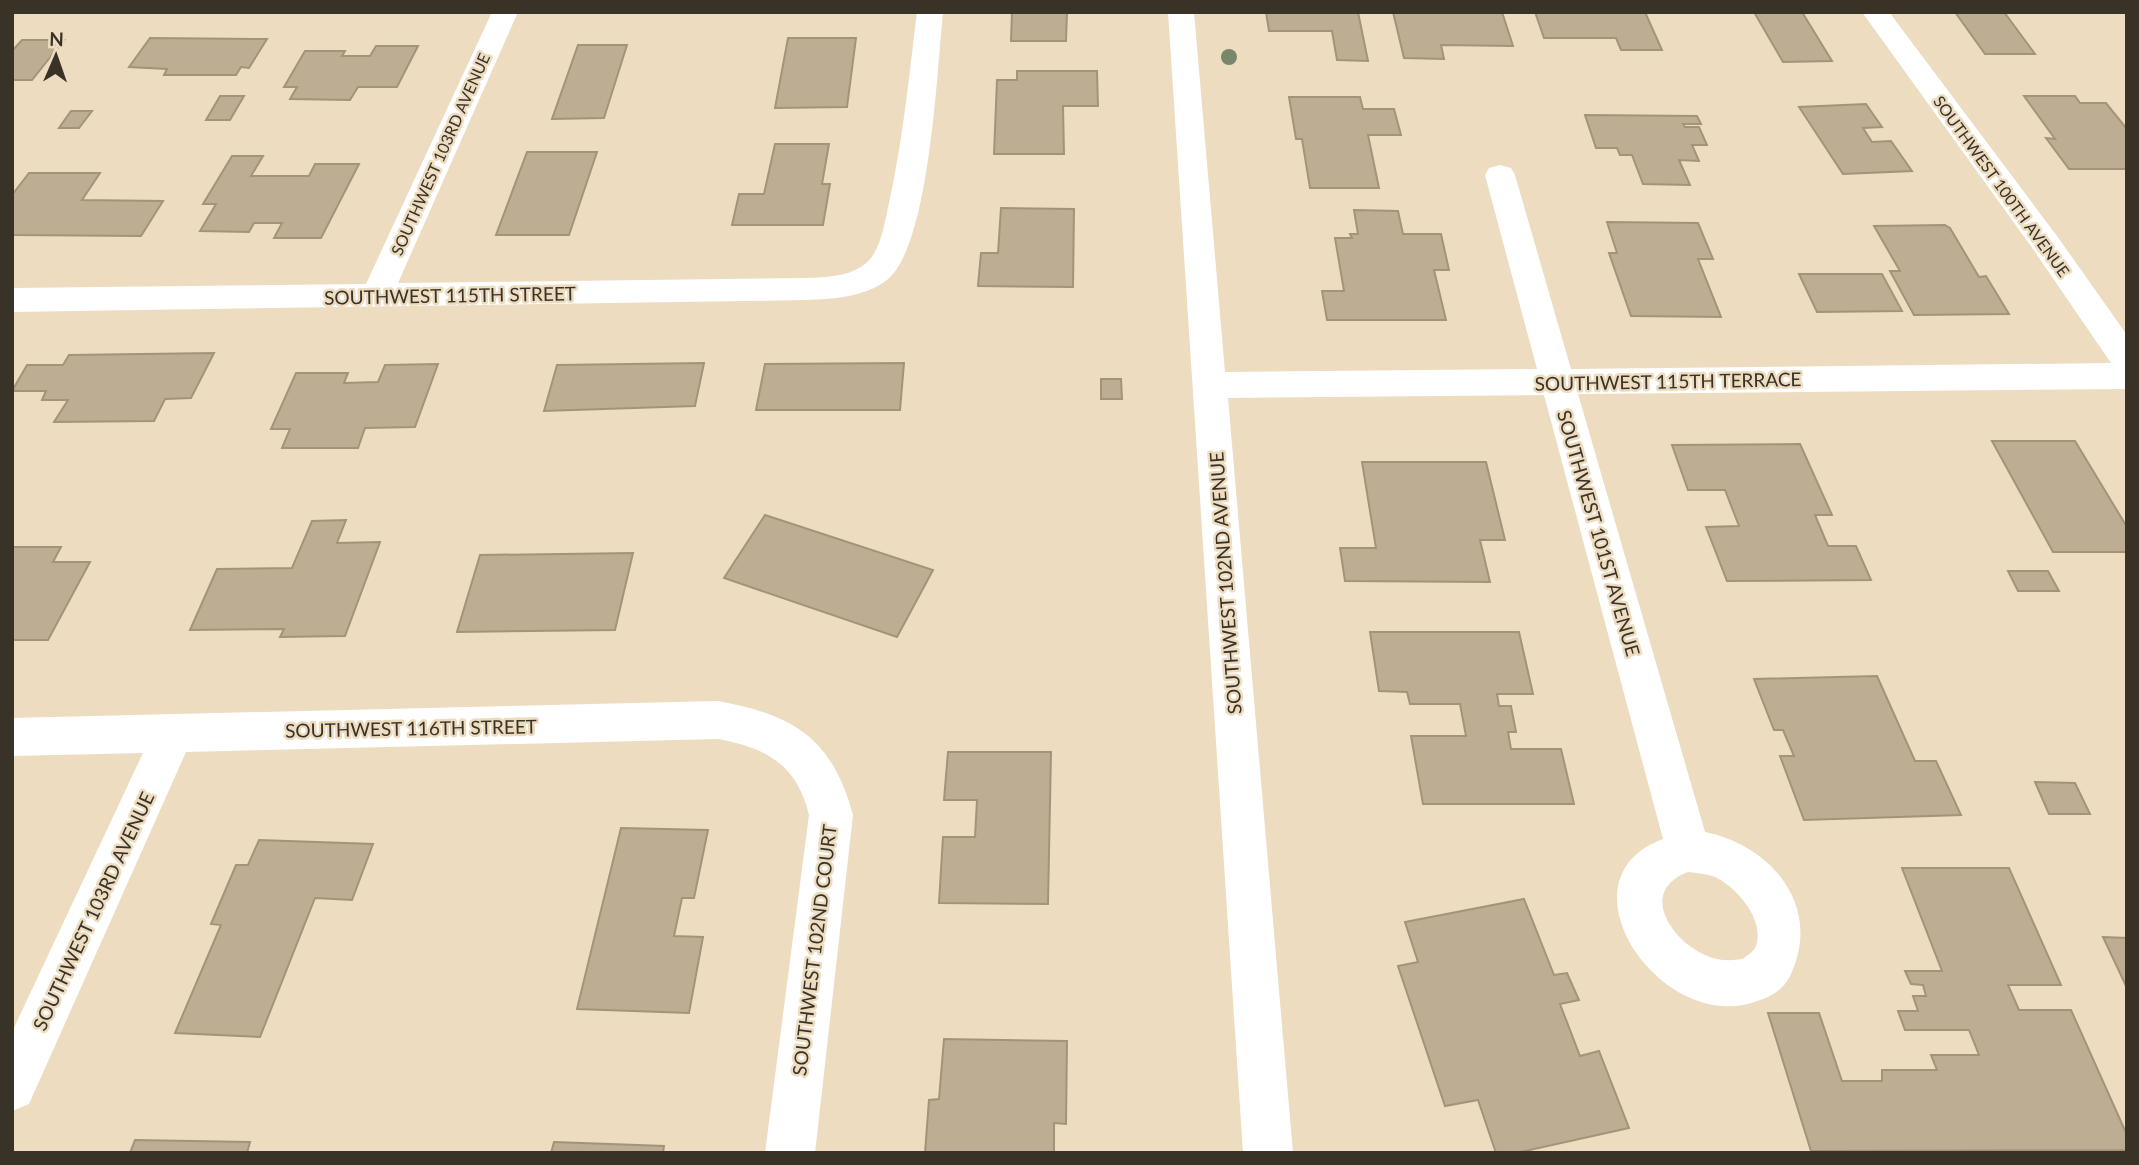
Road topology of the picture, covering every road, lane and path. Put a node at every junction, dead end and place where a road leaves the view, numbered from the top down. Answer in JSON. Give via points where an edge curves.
{"nodes":[{"id":1,"x":505,"y":12,"type":"edge"},
{"id":2,"x":930,"y":12,"type":"edge"},
{"id":3,"x":1181,"y":12,"type":"edge"},
{"id":4,"x":1875,"y":12,"type":"edge"},
{"id":5,"x":1500,"y":175,"type":"dead end"},
{"id":6,"x":376,"y":296,"type":"junction"},
{"id":7,"x":14,"y":302,"type":"edge"},
{"id":8,"x":2127,"y":361,"type":"edge"},
{"id":9,"x":2127,"y":376,"type":"edge"},
{"id":10,"x":1557,"y":382,"type":"junction"},
{"id":11,"x":1210,"y":385,"type":"junction"},
{"id":12,"x":173,"y":734,"type":"junction"},
{"id":13,"x":12,"y":737,"type":"edge"},
{"id":14,"x":801,"y":755,"type":"joint"},
{"id":15,"x":1688,"y":851,"type":"dead end"},
{"id":16,"x":12,"y":1087,"type":"edge"},
{"id":17,"x":790,"y":1153,"type":"edge"},
{"id":18,"x":1268,"y":1153,"type":"edge"}],
"edges":[{"from":1,"to":6,"type":"street","name":"SOUTHWEST 103RD AVENUE"},
{"from":2,"to":6,"type":"street","name":"SOUTHWEST 115TH STREET","via":[[905,202],[896,238],[882,265],[867,276],[825,288]]},
{"from":3,"to":11,"type":"street","name":"SOUTHWEST 102ND AVENUE"},
{"from":4,"to":8,"type":"street","name":"SOUTHWEST 100TH AVENUE"},
{"from":5,"to":10,"type":"street","name":"SOUTHWEST 101ST AVENUE"},
{"from":6,"to":7,"type":"street","name":"SOUTHWEST 115TH STREET"},
{"from":9,"to":10,"type":"street","name":"SOUTHWEST 115TH TERRACE"},
{"from":10,"to":11,"type":"street","name":"SOUTHWEST 115TH TERRACE"},
{"from":10,"to":15,"type":"street","name":"SOUTHWEST 101ST AVENUE"},
{"from":11,"to":18,"type":"street","name":"SOUTHWEST 102ND AVENUE"},
{"from":12,"to":13,"type":"street","name":"SOUTHWEST 116TH STREET"},
{"from":12,"to":14,"type":"street","name":"SOUTHWEST 116TH STREET","via":[[718,720],[767,732]]},
{"from":12,"to":16,"type":"street","name":"SOUTHWEST 103RD AVENUE"},
{"from":14,"to":17,"type":"street","name":"SOUTHWEST 102ND COURT","via":[[821,782],[831,815]]}]}
